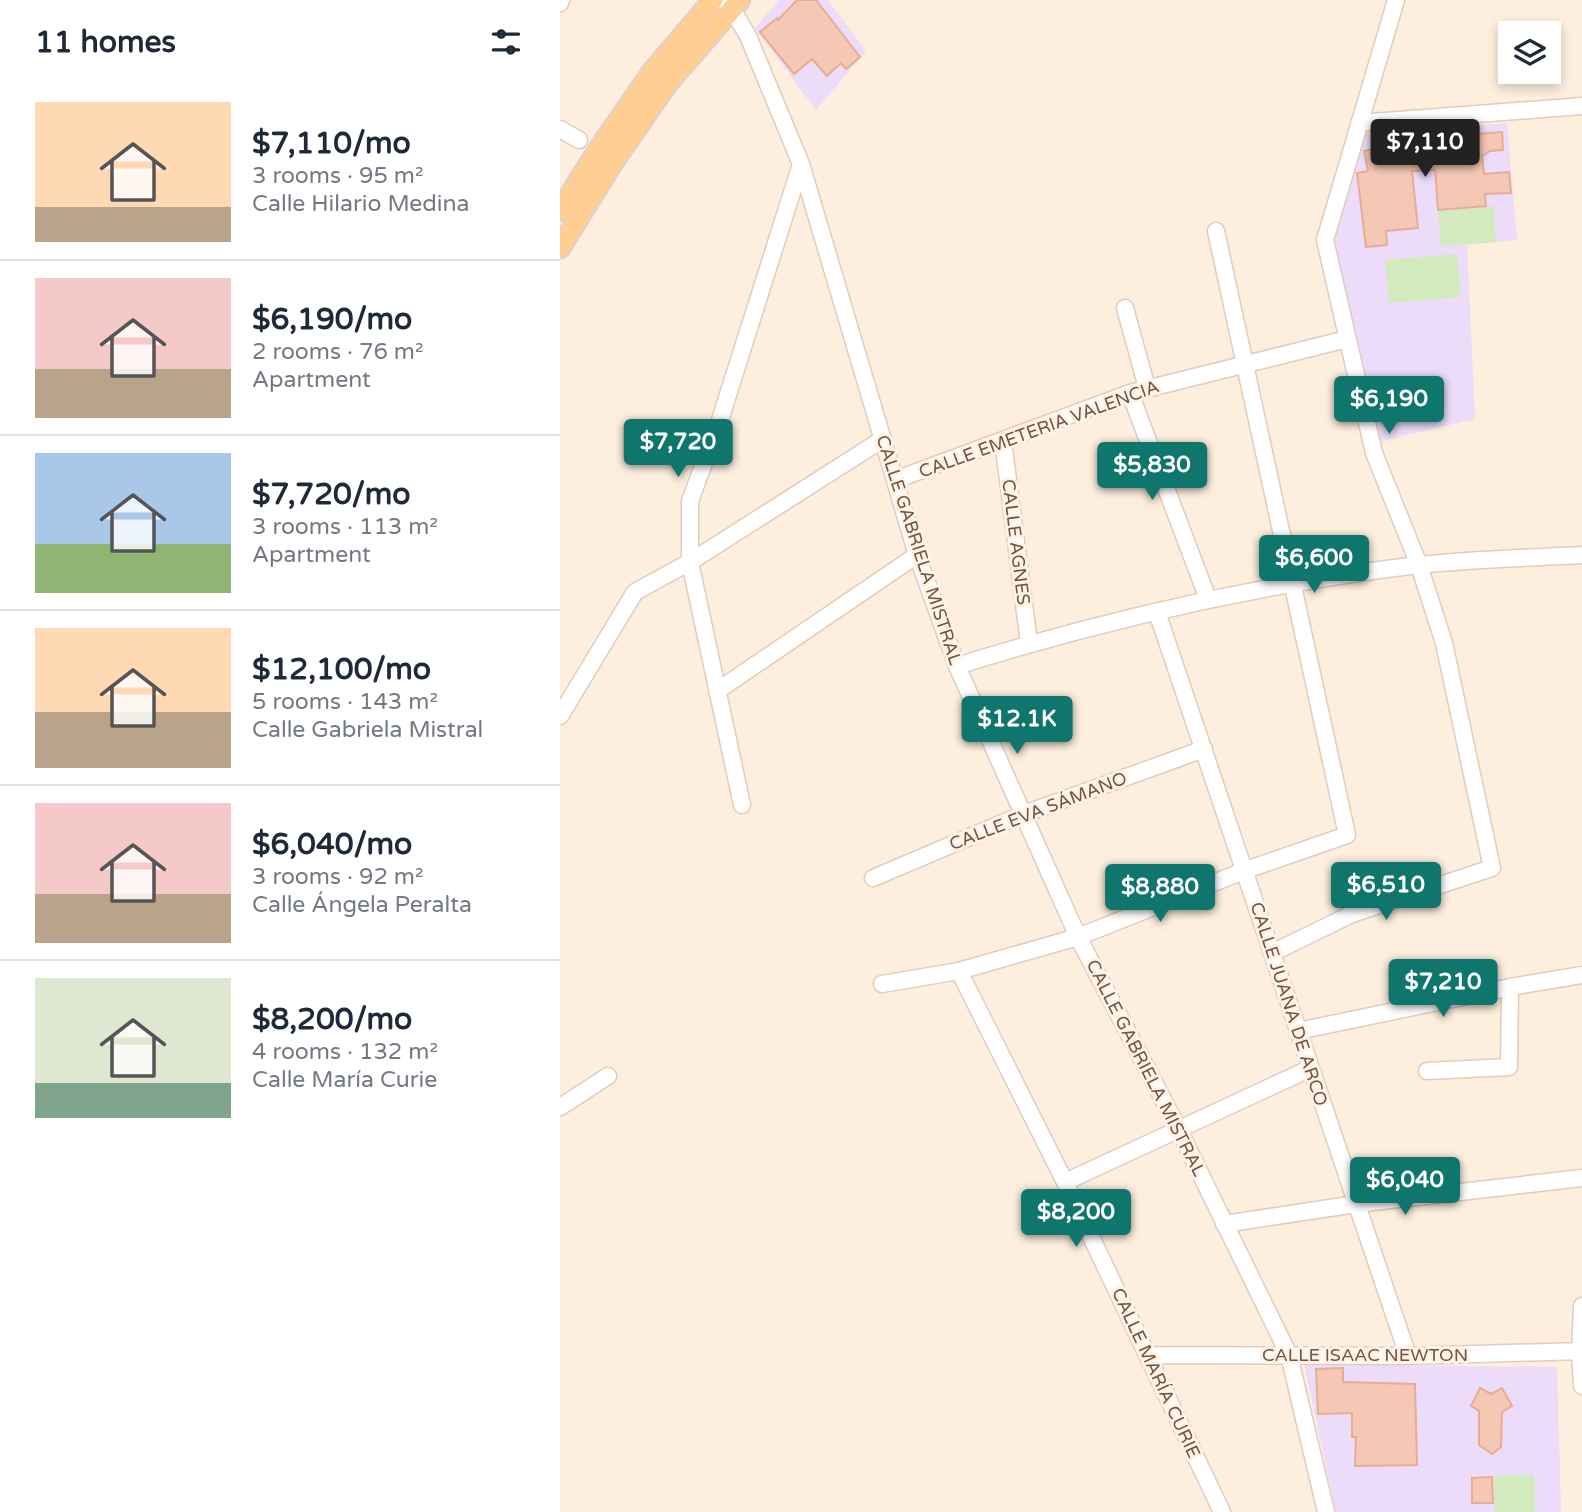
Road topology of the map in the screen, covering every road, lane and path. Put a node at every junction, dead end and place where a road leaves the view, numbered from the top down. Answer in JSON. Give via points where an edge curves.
{"nodes":[{"id":1,"x":713,"y":0,"type":"edge"},
{"id":2,"x":1396,"y":0,"type":"edge"},
{"id":3,"x":732,"y":3,"type":"edge"},
{"id":4,"x":1582,"y":106,"type":"edge"},
{"id":5,"x":1359,"y":122,"type":"junction"},
{"id":6,"x":560,"y":129,"type":"edge"},
{"id":7,"x":579,"y":140,"type":"dead end"},
{"id":8,"x":801,"y":164,"type":"junction"},
{"id":9,"x":560,"y":211,"type":"edge"},
{"id":10,"x":1216,"y":231,"type":"dead end"},
{"id":11,"x":560,"y":248,"type":"edge"},
{"id":12,"x":1125,"y":308,"type":"dead end"},
{"id":13,"x":1347,"y":339,"type":"junction"},
{"id":14,"x":1244,"y":364,"type":"junction"},
{"id":15,"x":1147,"y":388,"type":"junction"},
{"id":16,"x":1130,"y":393,"type":"junction"},
{"id":17,"x":883,"y":439,"type":"junction"},
{"id":18,"x":1003,"y":442,"type":"junction"},
{"id":19,"x":895,"y":480,"type":"junction"},
{"id":20,"x":917,"y":555,"type":"junction"},
{"id":21,"x":1582,"y":555,"type":"edge"},
{"id":22,"x":690,"y":562,"type":"junction"},
{"id":23,"x":1419,"y":565,"type":"junction"},
{"id":24,"x":1293,"y":584,"type":"junction"},
{"id":25,"x":1208,"y":598,"type":"junction"},
{"id":26,"x":1157,"y":612,"type":"junction"},
{"id":27,"x":1029,"y":643,"type":"junction"},
{"id":28,"x":957,"y":666,"type":"junction"},
{"id":29,"x":717,"y":691,"type":"junction"},
{"id":30,"x":560,"y":716,"type":"edge"},
{"id":31,"x":1204,"y":749,"type":"junction"},
{"id":32,"x":742,"y":805,"type":"dead end"},
{"id":33,"x":1024,"y":814,"type":"junction"},
{"id":34,"x":1246,"y":870,"type":"junction"},
{"id":35,"x":873,"y":878,"type":"dead end"},
{"id":36,"x":1078,"y":937,"type":"junction"},
{"id":37,"x":1272,"y":953,"type":"junction"},
{"id":38,"x":959,"y":971,"type":"junction"},
{"id":39,"x":1582,"y":975,"type":"edge"},
{"id":40,"x":881,"y":984,"type":"dead end"},
{"id":41,"x":1510,"y":987,"type":"junction"},
{"id":42,"x":1298,"y":1031,"type":"junction"},
{"id":43,"x":1310,"y":1069,"type":"junction"},
{"id":44,"x":1427,"y":1071,"type":"dead end"},
{"id":45,"x":608,"y":1076,"type":"dead end"},
{"id":46,"x":560,"y":1107,"type":"edge"},
{"id":47,"x":1179,"y":1130,"type":"junction"},
{"id":48,"x":1582,"y":1178,"type":"edge"},
{"id":49,"x":1065,"y":1182,"type":"junction"},
{"id":50,"x":1356,"y":1204,"type":"junction"},
{"id":51,"x":1224,"y":1224,"type":"junction"},
{"id":52,"x":1582,"y":1306,"type":"edge"},
{"id":53,"x":1581,"y":1352,"type":"edge"},
{"id":54,"x":1148,"y":1355,"type":"junction"},
{"id":55,"x":1289,"y":1355,"type":"junction"},
{"id":56,"x":1408,"y":1356,"type":"junction"},
{"id":57,"x":1582,"y":1386,"type":"edge"},
{"id":58,"x":1222,"y":1512,"type":"edge"},
{"id":59,"x":1326,"y":1512,"type":"edge"}],
"edges":[{"from":1,"to":9,"type":"main road","via":[[652,72]]},
{"from":2,"to":5,"type":"street"},
{"from":3,"to":8,"type":"street","name":"CALLE GABRIELA MISTRAL"},
{"from":3,"to":11,"type":"main road","via":[[668,83]]},
{"from":4,"to":5,"type":"street"},
{"from":5,"to":13,"type":"street","via":[[1325,240]]},
{"from":6,"to":7,"type":"street"},
{"from":8,"to":17,"type":"street","name":"CALLE GABRIELA MISTRAL"},
{"from":8,"to":22,"type":"street","via":[[690,500]]},
{"from":10,"to":14,"type":"street"},
{"from":12,"to":15,"type":"street"},
{"from":13,"to":14,"type":"street","name":"CALLE EMETERIA VALENCIA"},
{"from":13,"to":23,"type":"street","via":[[1374,453]]},
{"from":14,"to":15,"type":"street","name":"CALLE EMETERIA VALENCIA"},
{"from":14,"to":24,"type":"street"},
{"from":15,"to":16,"type":"street","name":"CALLE EMETERIA VALENCIA"},
{"from":16,"to":18,"type":"street","name":"CALLE EMETERIA VALENCIA"},
{"from":16,"to":25,"type":"street"},
{"from":17,"to":19,"type":"street","name":"CALLE GABRIELA MISTRAL"},
{"from":17,"to":22,"type":"street"},
{"from":18,"to":19,"type":"street","name":"CALLE EMETERIA VALENCIA"},
{"from":18,"to":27,"type":"street","name":"CALLE AGNES"},
{"from":19,"to":20,"type":"street","name":"CALLE GABRIELA MISTRAL"},
{"from":20,"to":28,"type":"street","name":"CALLE GABRIELA MISTRAL"},
{"from":20,"to":29,"type":"street"},
{"from":21,"to":23,"type":"street"},
{"from":22,"to":29,"type":"street"},
{"from":22,"to":30,"type":"street","via":[[635,592]]},
{"from":23,"to":24,"type":"street"},
{"from":23,"to":37,"type":"street","via":[[1444,643],[1492,868],[1352,914]]},
{"from":24,"to":25,"type":"street"},
{"from":24,"to":34,"type":"street","via":[[1347,835]]},
{"from":25,"to":26,"type":"street"},
{"from":26,"to":27,"type":"street"},
{"from":26,"to":31,"type":"street","name":"CALLE JUANA DE ARCO"},
{"from":27,"to":28,"type":"street"},
{"from":28,"to":33,"type":"street","name":"CALLE GABRIELA MISTRAL"},
{"from":29,"to":32,"type":"street"},
{"from":31,"to":33,"type":"street","name":"CALLE EVA SÁMANO"},
{"from":31,"to":34,"type":"street","name":"CALLE JUANA DE ARCO"},
{"from":33,"to":35,"type":"street","name":"CALLE EVA SÁMANO"},
{"from":33,"to":36,"type":"street","name":"CALLE GABRIELA MISTRAL"},
{"from":34,"to":36,"type":"street"},
{"from":34,"to":37,"type":"street","name":"CALLE JUANA DE ARCO"},
{"from":36,"to":38,"type":"street"},
{"from":36,"to":47,"type":"street","name":"CALLE GABRIELA MISTRAL"},
{"from":37,"to":42,"type":"street","name":"CALLE JUANA DE ARCO"},
{"from":38,"to":40,"type":"street"},
{"from":38,"to":49,"type":"street","name":"CALLE MARÍA CURIE"},
{"from":39,"to":41,"type":"street"},
{"from":41,"to":42,"type":"street"},
{"from":41,"to":44,"type":"street","via":[[1509,1067]]},
{"from":42,"to":43,"type":"street","name":"CALLE JUANA DE ARCO"},
{"from":43,"to":47,"type":"street"},
{"from":43,"to":50,"type":"street","name":"CALLE JUANA DE ARCO"},
{"from":45,"to":46,"type":"street"},
{"from":47,"to":49,"type":"street"},
{"from":47,"to":51,"type":"street","name":"CALLE GABRIELA MISTRAL"},
{"from":48,"to":50,"type":"street"},
{"from":49,"to":54,"type":"street","name":"CALLE MARÍA CURIE"},
{"from":50,"to":51,"type":"street"},
{"from":50,"to":56,"type":"street","name":"CALLE JUANA DE ARCO"},
{"from":51,"to":55,"type":"street","name":"CALLE GABRIELA MISTRAL"},
{"from":52,"to":53,"type":"street"},
{"from":53,"to":56,"type":"street","name":"CALLE ISAAC NEWTON"},
{"from":53,"to":57,"type":"street"},
{"from":54,"to":55,"type":"street","name":"CALLE ISAAC NEWTON"},
{"from":54,"to":58,"type":"street","name":"CALLE MARÍA CURIE"},
{"from":55,"to":56,"type":"street","name":"CALLE ISAAC NEWTON"},
{"from":55,"to":59,"type":"street","name":"CALLE GABRIELA MISTRAL"}]}
